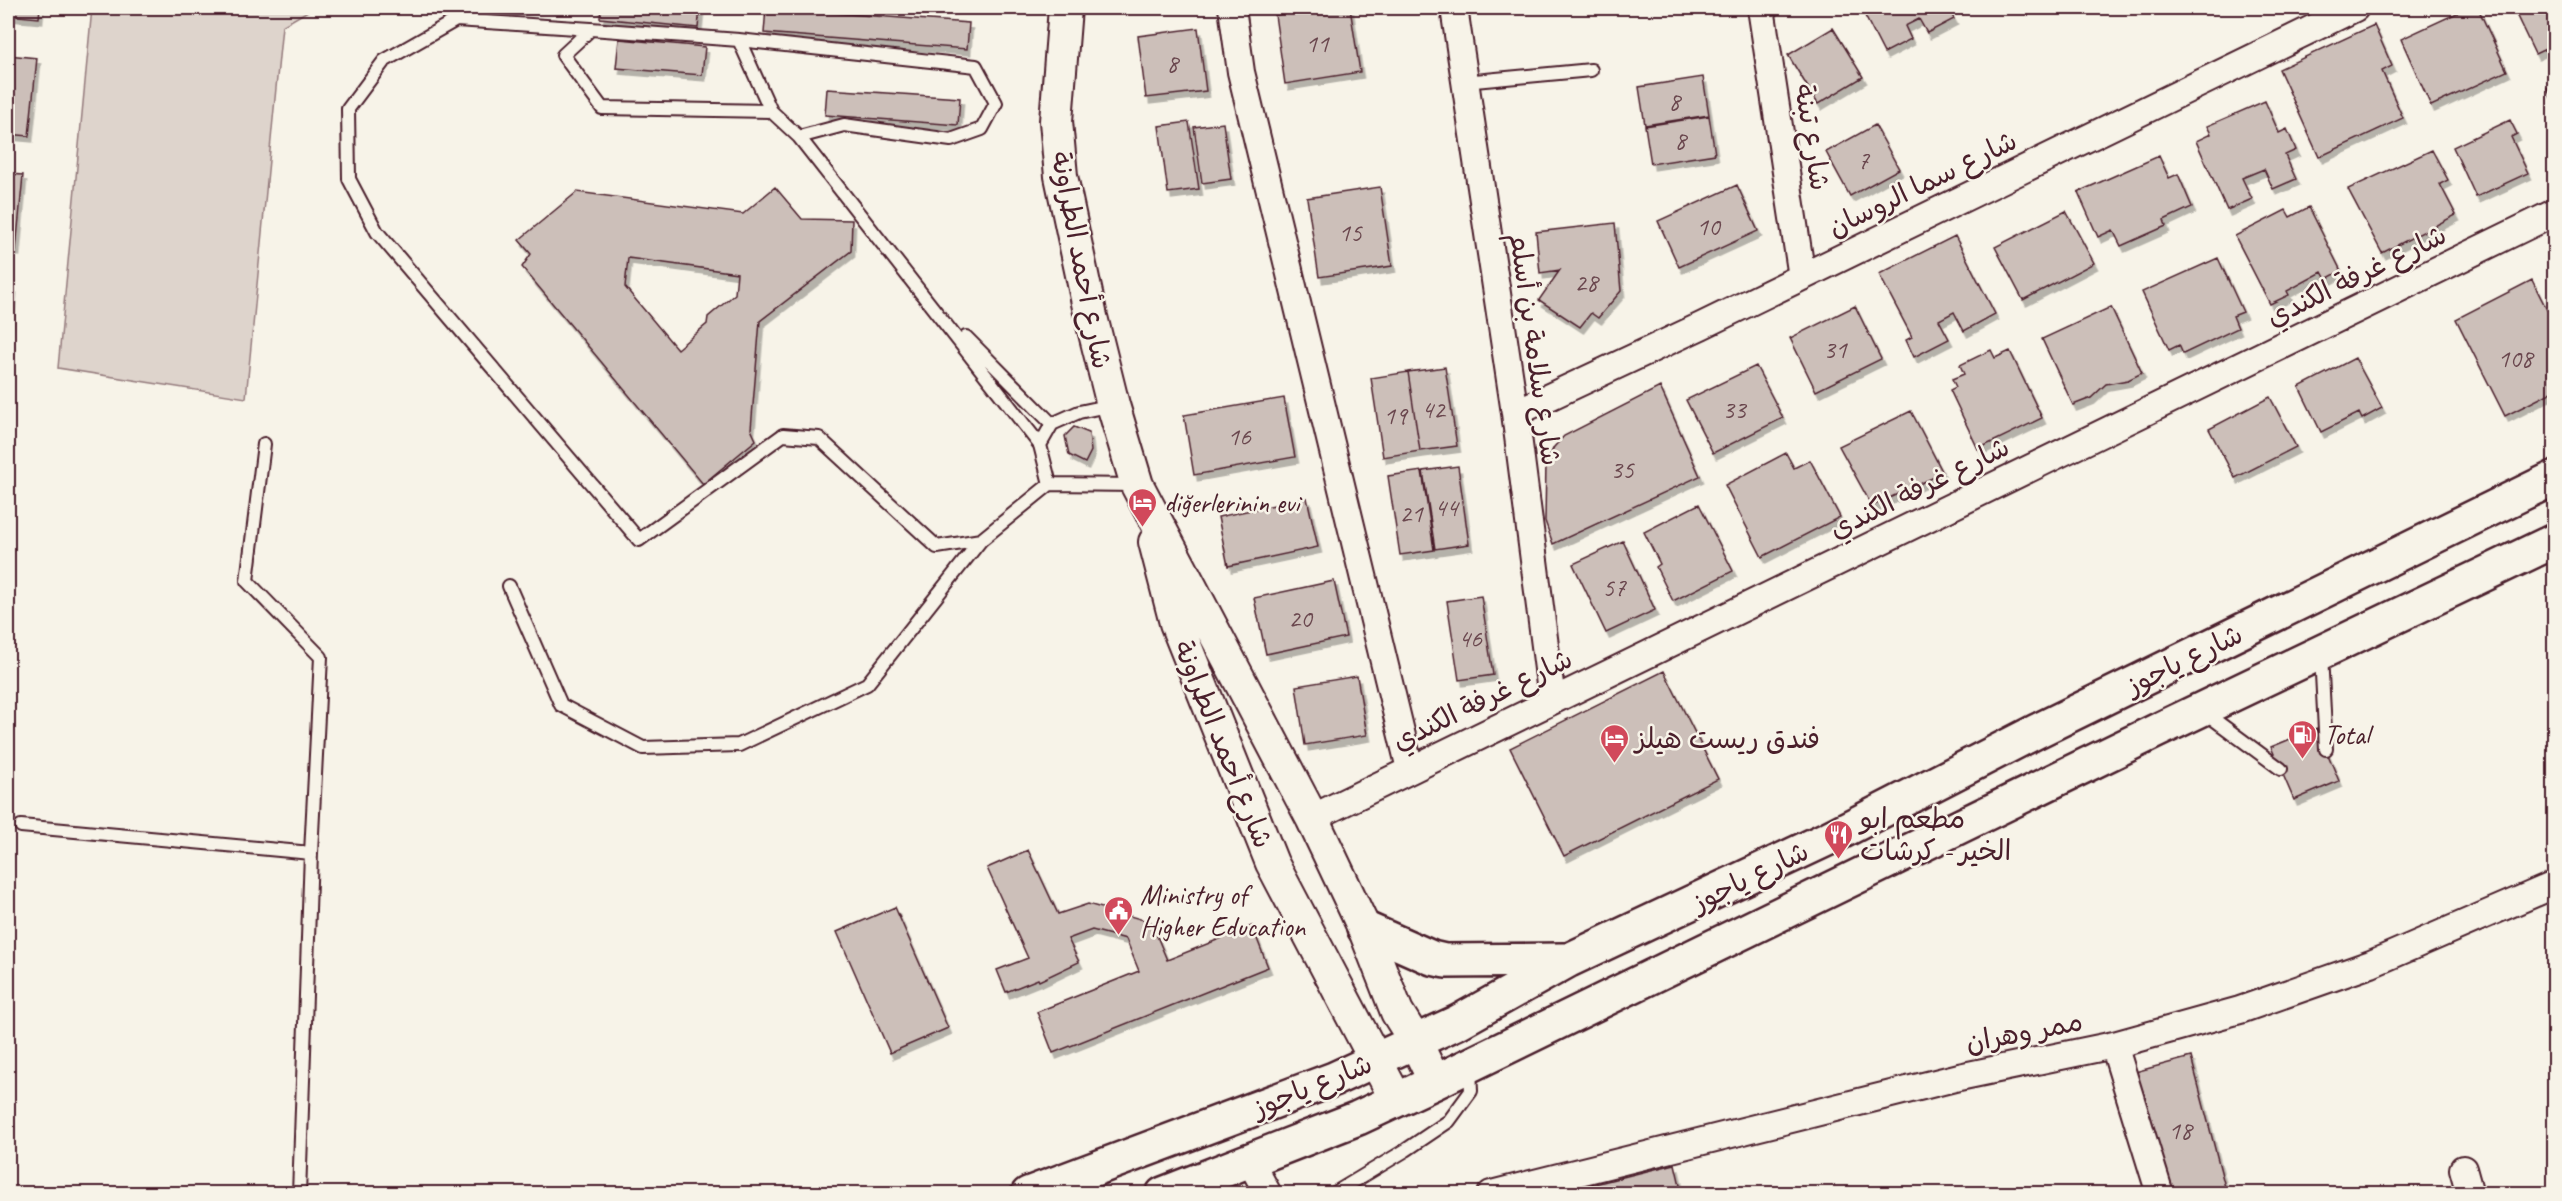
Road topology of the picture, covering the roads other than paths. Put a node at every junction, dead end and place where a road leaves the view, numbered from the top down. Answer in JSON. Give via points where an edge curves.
{"nodes":[{"id":1,"x":1065,"y":8,"type":"edge"},
{"id":2,"x":1232,"y":8,"type":"edge"},
{"id":3,"x":1454,"y":8,"type":"edge"},
{"id":4,"x":1761,"y":8,"type":"edge"},
{"id":5,"x":2355,"y":8,"type":"edge"},
{"id":6,"x":591,"y":29,"type":"junction"},
{"id":7,"x":739,"y":40,"type":"junction"},
{"id":8,"x":1591,"y":70,"type":"dead end"},
{"id":9,"x":1464,"y":82,"type":"junction"},
{"id":10,"x":771,"y":111,"type":"junction"},
{"id":11,"x":800,"y":137,"type":"junction"},
{"id":12,"x":2554,"y":213,"type":"edge"},
{"id":13,"x":1802,"y":277,"type":"junction"},
{"id":14,"x":930,"y":302,"type":"junction"},
{"id":15,"x":1113,"y":405,"type":"junction"},
{"id":16,"x":1515,"y":413,"type":"junction"},
{"id":17,"x":1052,"y":424,"type":"junction"},
{"id":18,"x":264,"y":444,"type":"dead end"},
{"id":19,"x":1040,"y":444,"type":"junction"},
{"id":20,"x":2554,"y":478,"type":"edge"},
{"id":21,"x":1050,"y":484,"type":"junction"},
{"id":22,"x":1142,"y":496,"type":"junction"},
{"id":23,"x":981,"y":540,"type":"junction"},
{"id":24,"x":2554,"y":541,"type":"edge"},
{"id":25,"x":509,"y":586,"type":"dead end"},
{"id":26,"x":2321,"y":653,"type":"junction"},
{"id":27,"x":1552,"y":700,"type":"junction"},
{"id":28,"x":2201,"y":710,"type":"junction"},
{"id":29,"x":2326,"y":749,"type":"dead end"},
{"id":30,"x":1410,"y":768,"type":"junction"},
{"id":31,"x":2281,"y":769,"type":"dead end"},
{"id":32,"x":1312,"y":818,"type":"junction"},
{"id":33,"x":21,"y":826,"type":"dead end"},
{"id":34,"x":311,"y":853,"type":"junction"},
{"id":35,"x":2554,"y":889,"type":"edge"},
{"id":36,"x":1364,"y":928,"type":"junction"},
{"id":37,"x":1569,"y":960,"type":"junction"},
{"id":38,"x":1415,"y":1041,"type":"junction"},
{"id":39,"x":2114,"y":1045,"type":"junction"},
{"id":40,"x":1376,"y":1060,"type":"junction"},
{"id":41,"x":1470,"y":1065,"type":"junction"},
{"id":42,"x":1435,"y":1082,"type":"junction"},
{"id":43,"x":1396,"y":1099,"type":"junction"},
{"id":44,"x":1250,"y":1159,"type":"junction"},
{"id":45,"x":2463,"y":1169,"type":"dead end"},
{"id":46,"x":299,"y":1194,"type":"edge"},
{"id":47,"x":1028,"y":1194,"type":"edge"},
{"id":48,"x":1162,"y":1194,"type":"edge"},
{"id":49,"x":1268,"y":1194,"type":"edge"},
{"id":50,"x":1333,"y":1194,"type":"edge"},
{"id":51,"x":1491,"y":1194,"type":"edge"},
{"id":52,"x":2160,"y":1194,"type":"edge"},
{"id":53,"x":2470,"y":1194,"type":"edge"}],
"edges":[{"from":1,"to":15,"type":"street","name":"شارع أحمد الطراونة","via":[[1056,121],[1061,176]]},
{"from":2,"to":30,"type":"street","via":[[1241,72]]},
{"from":3,"to":9,"type":"street","name":"شارع سلامة بن أسلم"},
{"from":4,"to":13,"type":"street","name":"شارع تبنة"},
{"from":5,"to":13,"type":"street","name":"شارع سما الروسان"},
{"from":6,"to":7,"type":"lane"},
{"from":6,"to":10,"type":"lane","via":[[563,55],[602,108]]},
{"from":6,"to":23,"type":"lane","via":[[456,20],[384,61],[348,110],[349,179],[377,232],[639,540],[783,435],[819,438],[937,547]]},
{"from":7,"to":10,"type":"lane"},
{"from":7,"to":11,"type":"lane","via":[[976,66],[996,103],[982,129],[951,140],[844,125]]},
{"from":8,"to":9,"type":"lane"},
{"from":9,"to":16,"type":"street","name":"شارع سلامة بن أسلم"},
{"from":10,"to":11,"type":"lane"},
{"from":11,"to":14,"type":"lane"},
{"from":12,"to":27,"type":"street","name":"شارع غرفة الكندي"},
{"from":13,"to":16,"type":"street","name":"شارع سما الروسان"},
{"from":14,"to":17,"type":"lane"},
{"from":14,"to":19,"type":"lane"},
{"from":15,"to":17,"type":"lane","via":[[1079,412]]},
{"from":15,"to":22,"type":"street","name":"شارع أحمد الطراونة"},
{"from":16,"to":27,"type":"street","name":"شارع سلامة بن أسلم"},
{"from":17,"to":19,"type":"lane"},
{"from":18,"to":34,"type":"lane","via":[[247,580],[321,657]]},
{"from":19,"to":21,"type":"lane"},
{"from":20,"to":37,"type":"main road","name":"شارع ياجوز","via":[[2037,731],[1829,838]]},
{"from":21,"to":22,"type":"lane"},
{"from":21,"to":23,"type":"lane"},
{"from":22,"to":32,"type":"street","name":"شارع أحمد الطراونة"},
{"from":22,"to":40,"type":"street","name":"شارع أحمد الطراونة","via":[[1176,623],[1272,862]]},
{"from":23,"to":25,"type":"lane","via":[[867,684],[739,745],[643,748],[561,705]]},
{"from":24,"to":26,"type":"main road","name":"شارع ياجوز"},
{"from":26,"to":28,"type":"main road","name":"شارع ياجوز"},
{"from":26,"to":29,"type":"lane"},
{"from":27,"to":30,"type":"street","name":"شارع غرفة الكندي"},
{"from":28,"to":31,"type":"lane"},
{"from":28,"to":41,"type":"main road","name":"شارع ياجوز"},
{"from":30,"to":32,"type":"street","name":"شارع غرفة الكندي"},
{"from":32,"to":36,"type":"street","name":"شارع أحمد الطراونة"},
{"from":33,"to":34,"type":"lane"},
{"from":34,"to":46,"type":"lane"},
{"from":35,"to":39,"type":"street","name":"ممر وهران","via":[[2371,964],[2240,1010]]},
{"from":36,"to":37,"type":"main road","via":[[1445,961]]},
{"from":36,"to":38,"type":"street","name":"شارع أحمد الطراونة","via":[[1397,1012]]},
{"from":37,"to":38,"type":"main road","name":"شارع ياجوز","via":[[1458,1022]]},
{"from":38,"to":40,"type":"main road","name":"شارع ياجوز"},
{"from":38,"to":42,"type":"street","name":"شارع أحمد الطراونة"},
{"from":39,"to":51,"type":"street","name":"ممر وهران","via":[[1937,1082]]},
{"from":39,"to":52,"type":"street"},
{"from":40,"to":43,"type":"street","name":"شارع أحمد الطراونة"},
{"from":40,"to":47,"type":"main road","name":"شارع ياجوز"},
{"from":41,"to":42,"type":"main road","name":"شارع ياجوز"},
{"from":41,"to":50,"type":"lane","via":[[1471,1091],[1449,1121]]},
{"from":42,"to":43,"type":"main road","name":"شارع ياجوز"},
{"from":43,"to":44,"type":"main road","name":"شارع ياجوز","via":[[1358,1118]]},
{"from":44,"to":48,"type":"main road","name":"شارع ياجوز"},
{"from":44,"to":49,"type":"street"},
{"from":45,"to":53,"type":"street"}]}
